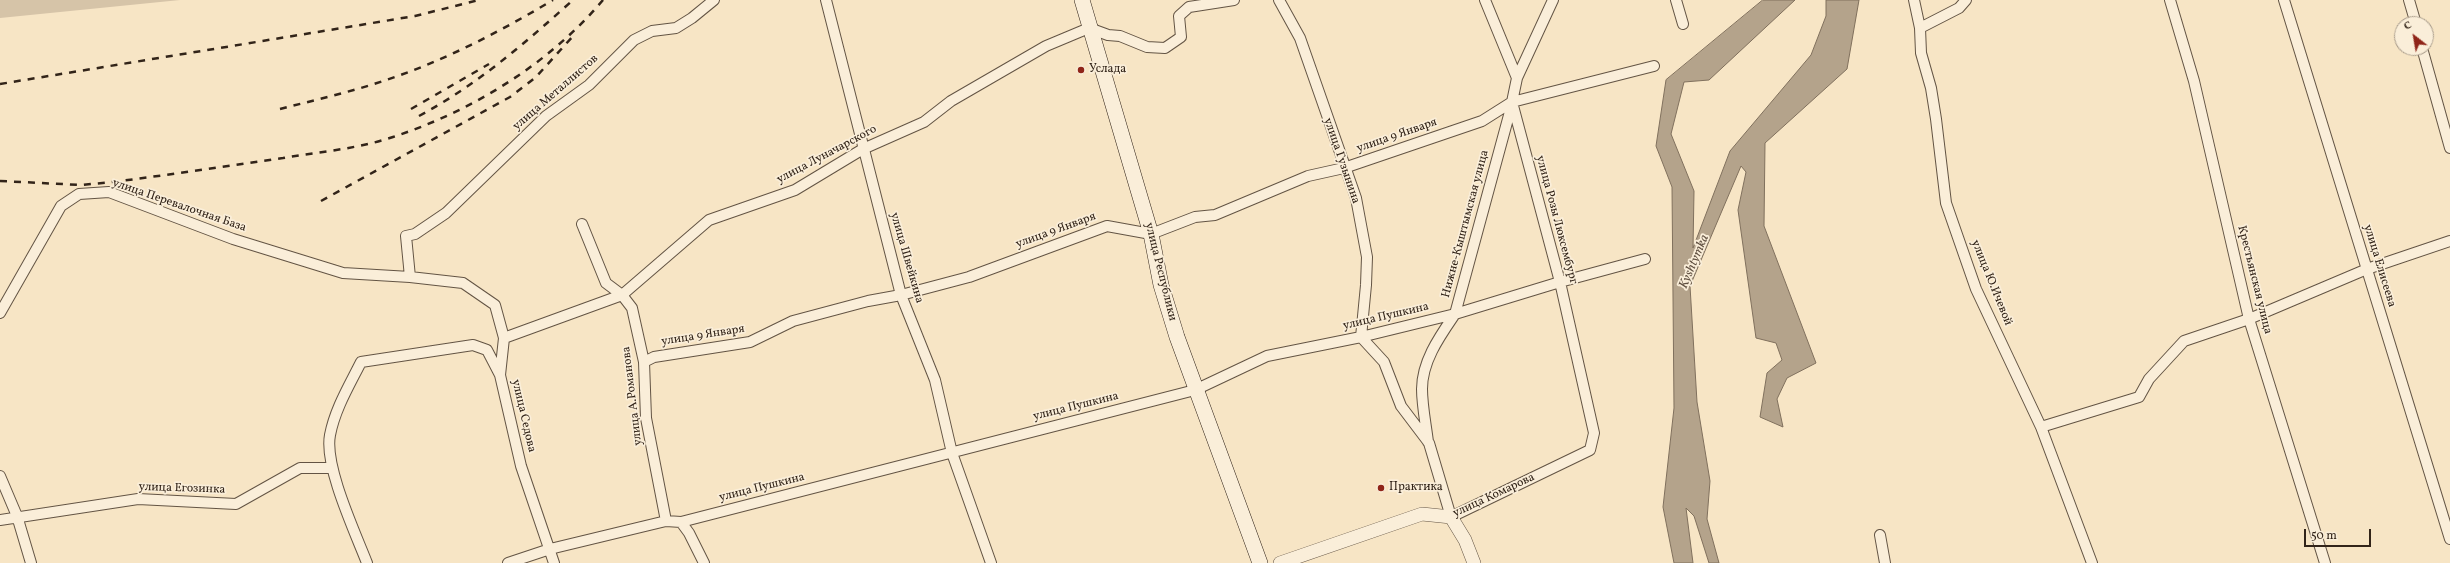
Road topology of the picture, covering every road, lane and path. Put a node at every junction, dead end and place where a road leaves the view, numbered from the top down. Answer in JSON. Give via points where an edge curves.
{"nodes":[{"id":1,"x":714,"y":0,"type":"edge"},
{"id":2,"x":826,"y":0,"type":"edge"},
{"id":3,"x":1082,"y":0,"type":"edge"},
{"id":4,"x":1234,"y":0,"type":"edge"},
{"id":5,"x":1279,"y":0,"type":"edge"},
{"id":6,"x":1486,"y":0,"type":"edge"},
{"id":7,"x":1553,"y":0,"type":"edge"},
{"id":8,"x":1676,"y":0,"type":"edge"},
{"id":9,"x":1914,"y":0,"type":"edge"},
{"id":10,"x":1966,"y":0,"type":"edge"},
{"id":11,"x":2170,"y":0,"type":"edge"},
{"id":12,"x":2284,"y":0,"type":"edge"},
{"id":13,"x":2409,"y":0,"type":"edge"},
{"id":14,"x":2414,"y":16,"type":"edge"},
{"id":15,"x":1683,"y":24,"type":"dead end"},
{"id":16,"x":1089,"y":28,"type":"junction"},
{"id":17,"x":1920,"y":28,"type":"junction"},
{"id":18,"x":2424,"y":56,"type":"edge"},
{"id":19,"x":1654,"y":66,"type":"dead end"},
{"id":20,"x":1516,"y":78,"type":"junction"},
{"id":21,"x":1512,"y":102,"type":"junction"},
{"id":22,"x":863,"y":148,"type":"junction"},
{"id":23,"x":2450,"y":148,"type":"edge"},
{"id":24,"x":1344,"y":168,"type":"junction"},
{"id":25,"x":582,"y":224,"type":"dead end"},
{"id":26,"x":1151,"y":234,"type":"junction"},
{"id":27,"x":2450,"y":241,"type":"edge"},
{"id":28,"x":1645,"y":259,"type":"dead end"},
{"id":29,"x":2367,"y":269,"type":"junction"},
{"id":30,"x":410,"y":277,"type":"junction"},
{"id":31,"x":1560,"y":282,"type":"junction"},
{"id":32,"x":622,"y":295,"type":"junction"},
{"id":33,"x":902,"y":296,"type":"junction"},
{"id":34,"x":0,"y":312,"type":"edge"},
{"id":35,"x":1455,"y":314,"type":"junction"},
{"id":36,"x":2249,"y":319,"type":"junction"},
{"id":37,"x":1361,"y":337,"type":"junction"},
{"id":38,"x":504,"y":338,"type":"junction"},
{"id":39,"x":644,"y":362,"type":"junction"},
{"id":40,"x":500,"y":375,"type":"junction"},
{"id":41,"x":1195,"y":390,"type":"junction"},
{"id":42,"x":2041,"y":427,"type":"junction"},
{"id":43,"x":1428,"y":443,"type":"junction"},
{"id":44,"x":1590,"y":450,"type":"joint"},
{"id":45,"x":952,"y":453,"type":"junction"},
{"id":46,"x":332,"y":468,"type":"junction"},
{"id":47,"x":0,"y":476,"type":"edge"},
{"id":48,"x":17,"y":516,"type":"junction"},
{"id":49,"x":1451,"y":517,"type":"junction"},
{"id":50,"x":0,"y":520,"type":"edge"},
{"id":51,"x":666,"y":521,"type":"junction"},
{"id":52,"x":681,"y":522,"type":"junction"},
{"id":53,"x":1880,"y":535,"type":"dead end"},
{"id":54,"x":2450,"y":540,"type":"edge"},
{"id":55,"x":550,"y":549,"type":"junction"},
{"id":56,"x":31,"y":563,"type":"edge"},
{"id":57,"x":367,"y":563,"type":"edge"},
{"id":58,"x":508,"y":563,"type":"edge"},
{"id":59,"x":554,"y":563,"type":"edge"},
{"id":60,"x":704,"y":563,"type":"edge"},
{"id":61,"x":991,"y":563,"type":"edge"},
{"id":62,"x":1260,"y":563,"type":"edge"},
{"id":63,"x":1280,"y":563,"type":"edge"},
{"id":64,"x":1474,"y":563,"type":"edge"},
{"id":65,"x":1884,"y":563,"type":"edge"},
{"id":66,"x":2092,"y":563,"type":"edge"},
{"id":67,"x":2325,"y":563,"type":"edge"}],
"edges":[{"from":1,"to":30,"type":"street","name":"улица Металлистов","via":[[676,28],[652,31],[634,40],[589,85],[546,116],[446,213],[415,234],[406,236]]},
{"from":2,"to":22,"type":"street","name":"улица Швейкина"},
{"from":3,"to":16,"type":"main road","name":"улица Республики"},
{"from":4,"to":16,"type":"street","via":[[1189,8],[1179,16],[1181,37],[1165,48],[1147,47],[1120,36],[1108,36]]},
{"from":5,"to":24,"type":"street","name":"улица Гузынина","via":[[1300,38]]},
{"from":6,"to":20,"type":"street"},
{"from":7,"to":20,"type":"street"},
{"from":8,"to":15,"type":"street"},
{"from":9,"to":17,"type":"street","name":"улица Ю.Ичевой"},
{"from":10,"to":17,"type":"street","via":[[1958,8]]},
{"from":11,"to":36,"type":"street","name":"Крестьянская улица","via":[[2194,82]]},
{"from":12,"to":29,"type":"street","name":"улица Елисеева"},
{"from":13,"to":14,"type":"street"},
{"from":16,"to":22,"type":"street","name":"улица Луначарского","via":[[1046,46],[951,101],[924,122]]},
{"from":16,"to":26,"type":"main road","name":"улица Республики"},
{"from":17,"to":42,"type":"street","name":"улица Ю.Ичевой","via":[[1921,53],[1931,88],[1946,204],[1976,289]]},
{"from":18,"to":23,"type":"street"},
{"from":19,"to":21,"type":"street","name":"улица 9 Января"},
{"from":20,"to":21,"type":"street","name":"улица Розы Люксембург"},
{"from":21,"to":24,"type":"street","name":"улица 9 Января","via":[[1482,121]]},
{"from":21,"to":31,"type":"street","name":"улица Розы Люксембург"},
{"from":21,"to":35,"type":"street","name":"Нижне-Кыштымская улица"},
{"from":22,"to":32,"type":"street","name":"улица Луначарского","via":[[795,190],[709,220]]},
{"from":22,"to":33,"type":"street","name":"улица Швейкина"},
{"from":24,"to":26,"type":"street","name":"улица 9 Января","via":[[1308,176],[1215,215],[1195,217]]},
{"from":24,"to":37,"type":"street","name":"улица Гузынина","via":[[1356,198],[1366,257]]},
{"from":25,"to":32,"type":"street","via":[[606,283]]},
{"from":26,"to":33,"type":"street","name":"улица 9 Января","via":[[1107,226],[969,277]]},
{"from":26,"to":41,"type":"main road","name":"улица Республики","via":[[1161,285]]},
{"from":27,"to":29,"type":"street"},
{"from":28,"to":31,"type":"street","name":"улица Пушкина"},
{"from":29,"to":36,"type":"street"},
{"from":29,"to":54,"type":"street","name":"улица Елисеева"},
{"from":30,"to":34,"type":"street","name":"улица Перевалочная База","via":[[343,273],[233,238],[109,192],[79,194],[61,206]]},
{"from":30,"to":38,"type":"street","name":"улица Седова","via":[[463,283],[495,305]]},
{"from":31,"to":35,"type":"street","name":"улица Пушкина"},
{"from":31,"to":44,"type":"street","name":"улица Розы Люксембург","via":[[1594,433]]},
{"from":32,"to":38,"type":"street","name":"улица Луначарского"},
{"from":32,"to":39,"type":"street","name":"улица А.Романова","via":[[632,308]]},
{"from":33,"to":39,"type":"street","name":"улица 9 Января","via":[[868,301],[793,321],[750,342],[654,357]]},
{"from":33,"to":45,"type":"street","name":"улица Швейкина","via":[[935,380]]},
{"from":35,"to":37,"type":"street","name":"улица Пушкина"},
{"from":35,"to":43,"type":"street","name":"Нижне-Кыштымская улица","via":[[1437,342],[1426,368],[1422,389]]},
{"from":36,"to":42,"type":"street","via":[[2184,341],[2149,379],[2139,396]]},
{"from":36,"to":67,"type":"street","name":"Крестьянская улица"},
{"from":37,"to":41,"type":"street","name":"улица Пушкина","via":[[1267,356]]},
{"from":37,"to":43,"type":"street","via":[[1384,362],[1401,406]]},
{"from":38,"to":40,"type":"street","name":"улица Седова"},
{"from":39,"to":51,"type":"street","name":"улица А.Романова","via":[[646,418]]},
{"from":40,"to":46,"type":"street","via":[[487,350],[473,345],[361,362],[336,411],[329,437]]},
{"from":40,"to":55,"type":"street","name":"улица Седова","via":[[521,466]]},
{"from":41,"to":45,"type":"street","name":"улица Пушкина"},
{"from":41,"to":62,"type":"main road","name":"улица Республики"},
{"from":42,"to":66,"type":"street","name":"улица Ю.Ичевой"},
{"from":43,"to":49,"type":"street"},
{"from":44,"to":49,"type":"street","name":"улица Комарова"},
{"from":45,"to":52,"type":"street","name":"улица Пушкина"},
{"from":45,"to":61,"type":"street","name":"улица Швейкина"},
{"from":46,"to":48,"type":"street","name":"улица Егозинка","via":[[300,468],[236,504],[138,499]]},
{"from":46,"to":57,"type":"street"},
{"from":47,"to":48,"type":"street"},
{"from":48,"to":50,"type":"street","name":"улица Егозинка"},
{"from":48,"to":56,"type":"street"},
{"from":49,"to":63,"type":"street","name":"улица Комарова","via":[[1422,514]]},
{"from":49,"to":64,"type":"street","via":[[1466,540]]},
{"from":51,"to":52,"type":"street","name":"улица Пушкина"},
{"from":51,"to":55,"type":"street","name":"улица Пушкина"},
{"from":52,"to":60,"type":"street"},
{"from":53,"to":65,"type":"street"},
{"from":55,"to":58,"type":"street","name":"улица Пушкина"},
{"from":55,"to":59,"type":"street","name":"улица Седова"}]}
